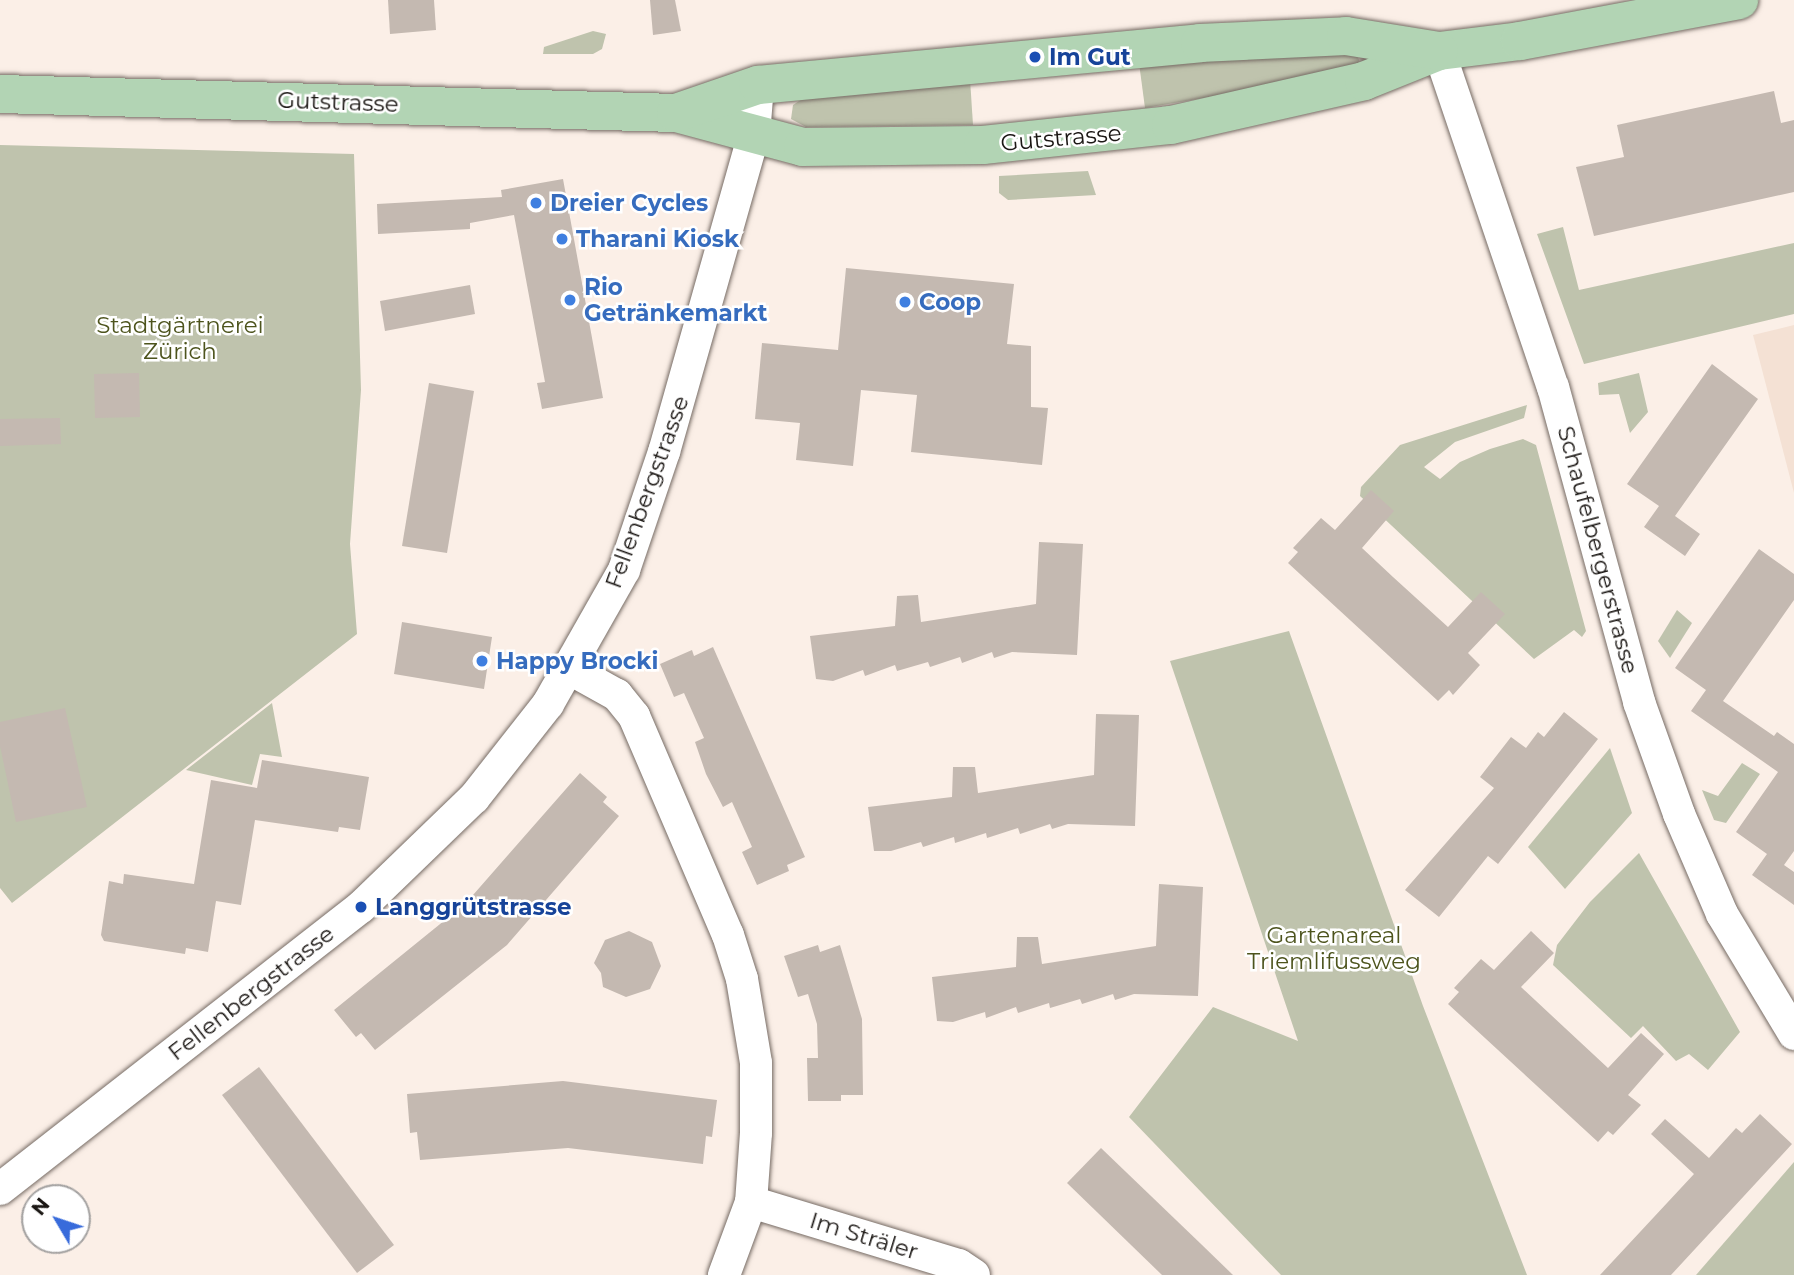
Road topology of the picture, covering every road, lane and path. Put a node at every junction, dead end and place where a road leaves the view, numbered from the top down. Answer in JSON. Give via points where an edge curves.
{"nodes":[{"id":1,"x":1739,"y":0,"type":"edge"},
{"id":2,"x":1439,"y":51,"type":"junction"},
{"id":3,"x":758,"y":85,"type":"junction"},
{"id":4,"x":0,"y":94,"type":"edge"},
{"id":5,"x":677,"y":113,"type":"junction"},
{"id":6,"x":754,"y":135,"type":"junction"},
{"id":7,"x":570,"y":669,"type":"junction"},
{"id":8,"x":1794,"y":1034,"type":"edge"},
{"id":9,"x":0,"y":1189,"type":"edge"},
{"id":10,"x":751,"y":1202,"type":"junction"},
{"id":11,"x":723,"y":1275,"type":"edge"},
{"id":12,"x":974,"y":1275,"type":"edge"}],
"edges":[{"from":1,"to":2,"type":"main road","name":"Gutstrasse","via":[[1520,41]]},
{"from":2,"to":3,"type":"main road","name":"Gutstrasse","via":[[1346,36],[1035,57]]},
{"from":2,"to":6,"type":"main road","name":"Gutstrasse","via":[[1364,81],[1133,132],[983,145],[803,147]]},
{"from":2,"to":8,"type":"street","name":"Schaufelbergerstrasse","via":[[1553,387],[1639,702],[1679,814],[1722,914]]},
{"from":3,"to":5,"type":"main road","name":"Gutstrasse"},
{"from":3,"to":6,"type":"street","name":"Fellenbergstrasse"},
{"from":4,"to":5,"type":"main road","name":"Gutstrasse"},
{"from":5,"to":6,"type":"main road","name":"Gutstrasse"},
{"from":6,"to":7,"type":"street","name":"Fellenbergstrasse","via":[[688,377],[624,570]]},
{"from":7,"to":9,"type":"street","name":"Fellenbergstrasse","via":[[489,779],[425,849],[331,931]]},
{"from":7,"to":10,"type":"street","via":[[617,695],[634,716],[728,936],[742,979],[756,1063]]},
{"from":10,"to":11,"type":"street"},
{"from":10,"to":12,"type":"street","name":"Im Sträler","via":[[959,1265]]}]}
